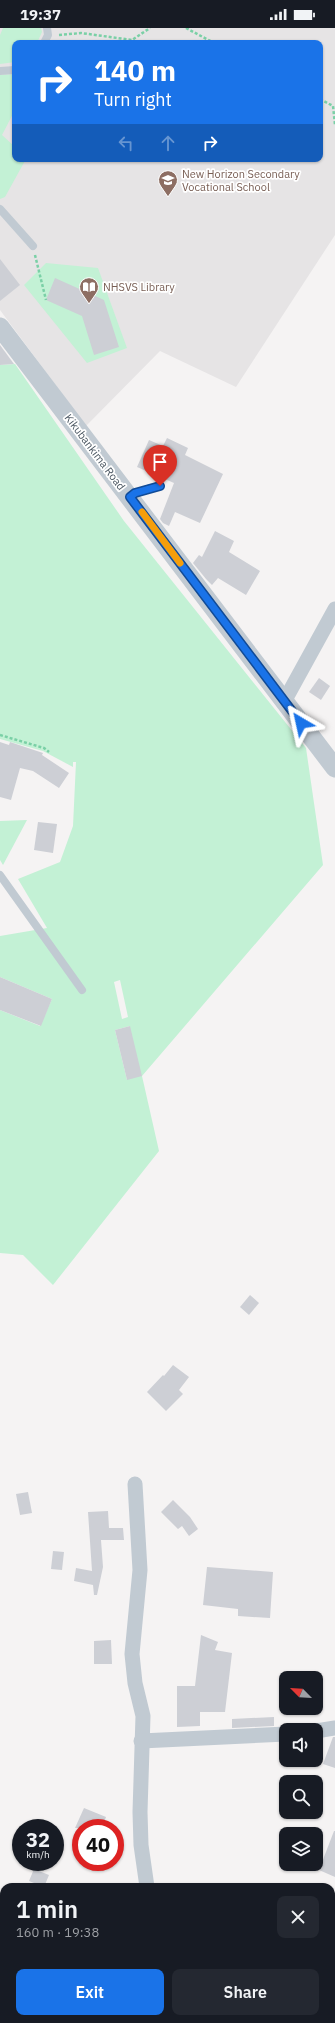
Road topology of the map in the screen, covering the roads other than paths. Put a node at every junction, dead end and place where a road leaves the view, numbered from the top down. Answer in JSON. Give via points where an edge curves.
{"nodes":[{"id":1,"x":12,"y":70,"type":"edge"},
{"id":2,"x":0,"y":71,"type":"edge"},
{"id":3,"x":0,"y":209,"type":"edge"},
{"id":4,"x":32,"y":246,"type":"road end"},
{"id":5,"x":0,"y":326,"type":"edge"},
{"id":6,"x":160,"y":486,"type":"dead end"},
{"id":7,"x":130,"y":497,"type":"junction"},
{"id":8,"x":335,"y":609,"type":"edge"},
{"id":9,"x":285,"y":700,"type":"junction"},
{"id":10,"x":335,"y":768,"type":"edge"},
{"id":11,"x":0,"y":875,"type":"edge"},
{"id":12,"x":82,"y":990,"type":"dead end"},
{"id":13,"x":135,"y":1484,"type":"dead end"},
{"id":14,"x":335,"y":1728,"type":"edge"},
{"id":15,"x":323,"y":1729,"type":"edge"},
{"id":16,"x":279,"y":1734,"type":"edge"},
{"id":17,"x":141,"y":1741,"type":"junction"},
{"id":18,"x":146,"y":1883,"type":"edge"}],
"edges":[{"from":1,"to":2,"type":"lane"},
{"from":3,"to":4,"type":"lane"},
{"from":5,"to":7,"type":"street","name":"Kikubankima Road"},
{"from":6,"to":7,"type":"lane","via":[[135,493]]},
{"from":7,"to":9,"type":"street","name":"Kikubankima Road"},
{"from":8,"to":9,"type":"street"},
{"from":9,"to":10,"type":"street","name":"Kikubankima Road"},
{"from":11,"to":12,"type":"lane"},
{"from":13,"to":17,"type":"street","via":[[140,1570],[132,1654],[135,1683],[143,1716]]},
{"from":14,"to":15,"type":"street"},
{"from":16,"to":17,"type":"street"},
{"from":17,"to":18,"type":"street","via":[[140,1819]]}]}
